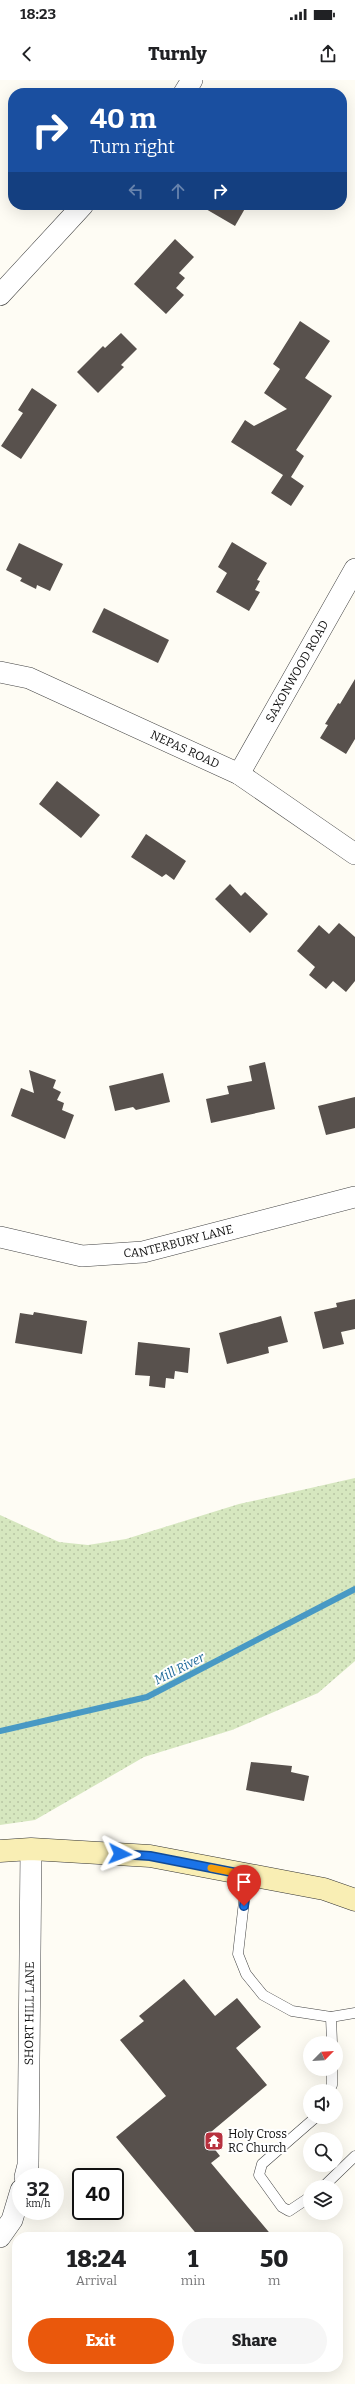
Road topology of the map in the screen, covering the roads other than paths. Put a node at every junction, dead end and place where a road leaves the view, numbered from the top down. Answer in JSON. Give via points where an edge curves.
{"nodes":[{"id":1,"x":78,"y":210,"type":"edge"},
{"id":2,"x":0,"y":296,"type":"edge"},
{"id":3,"x":355,"y":569,"type":"edge"},
{"id":4,"x":0,"y":672,"type":"edge"},
{"id":5,"x":239,"y":774,"type":"junction"},
{"id":6,"x":355,"y":854,"type":"edge"},
{"id":7,"x":355,"y":1197,"type":"edge"},
{"id":8,"x":0,"y":1237,"type":"edge"},
{"id":9,"x":31,"y":1849,"type":"junction"},
{"id":10,"x":0,"y":1851,"type":"edge"},
{"id":11,"x":247,"y":1875,"type":"junction"},
{"id":12,"x":355,"y":1900,"type":"edge"},
{"id":13,"x":355,"y":2013,"type":"edge"},
{"id":14,"x":331,"y":2017,"type":"junction"},
{"id":15,"x":332,"y":2036,"type":"edge"},
{"id":16,"x":308,"y":2124,"type":"edge"},
{"id":17,"x":355,"y":2156,"type":"edge"},
{"id":18,"x":27,"y":2168,"type":"edge"},
{"id":19,"x":330,"y":2180,"type":"edge"},
{"id":20,"x":303,"y":2202,"type":"edge"},
{"id":21,"x":12,"y":2220,"type":"edge"},
{"id":22,"x":0,"y":2237,"type":"edge"}],
"edges":[{"from":1,"to":2,"type":"street"},
{"from":3,"to":5,"type":"street","name":"SAXONWOOD ROAD"},
{"from":4,"to":5,"type":"street","name":"NEPAS ROAD","via":[[29,678]]},
{"from":5,"to":6,"type":"street","name":"NEPAS ROAD"},
{"from":7,"to":8,"type":"street","name":"CANTERBURY LANE","via":[[143,1252],[82,1256]]},
{"from":9,"to":10,"type":"street"},
{"from":9,"to":11,"type":"street","via":[[150,1856]]},
{"from":9,"to":18,"type":"street","name":"SHORT HILL LANE"},
{"from":11,"to":12,"type":"street","via":[[324,1889]]},
{"from":11,"to":14,"type":"lane","via":[[238,1954],[246,1974],[263,1995],[292,2011]]},
{"from":13,"to":14,"type":"lane"},
{"from":14,"to":15,"type":"lane"},
{"from":16,"to":20,"type":"lane","via":[[262,2164],[259,2175],[282,2207],[289,2211]]},
{"from":17,"to":19,"type":"lane"},
{"from":21,"to":22,"type":"street"}]}
